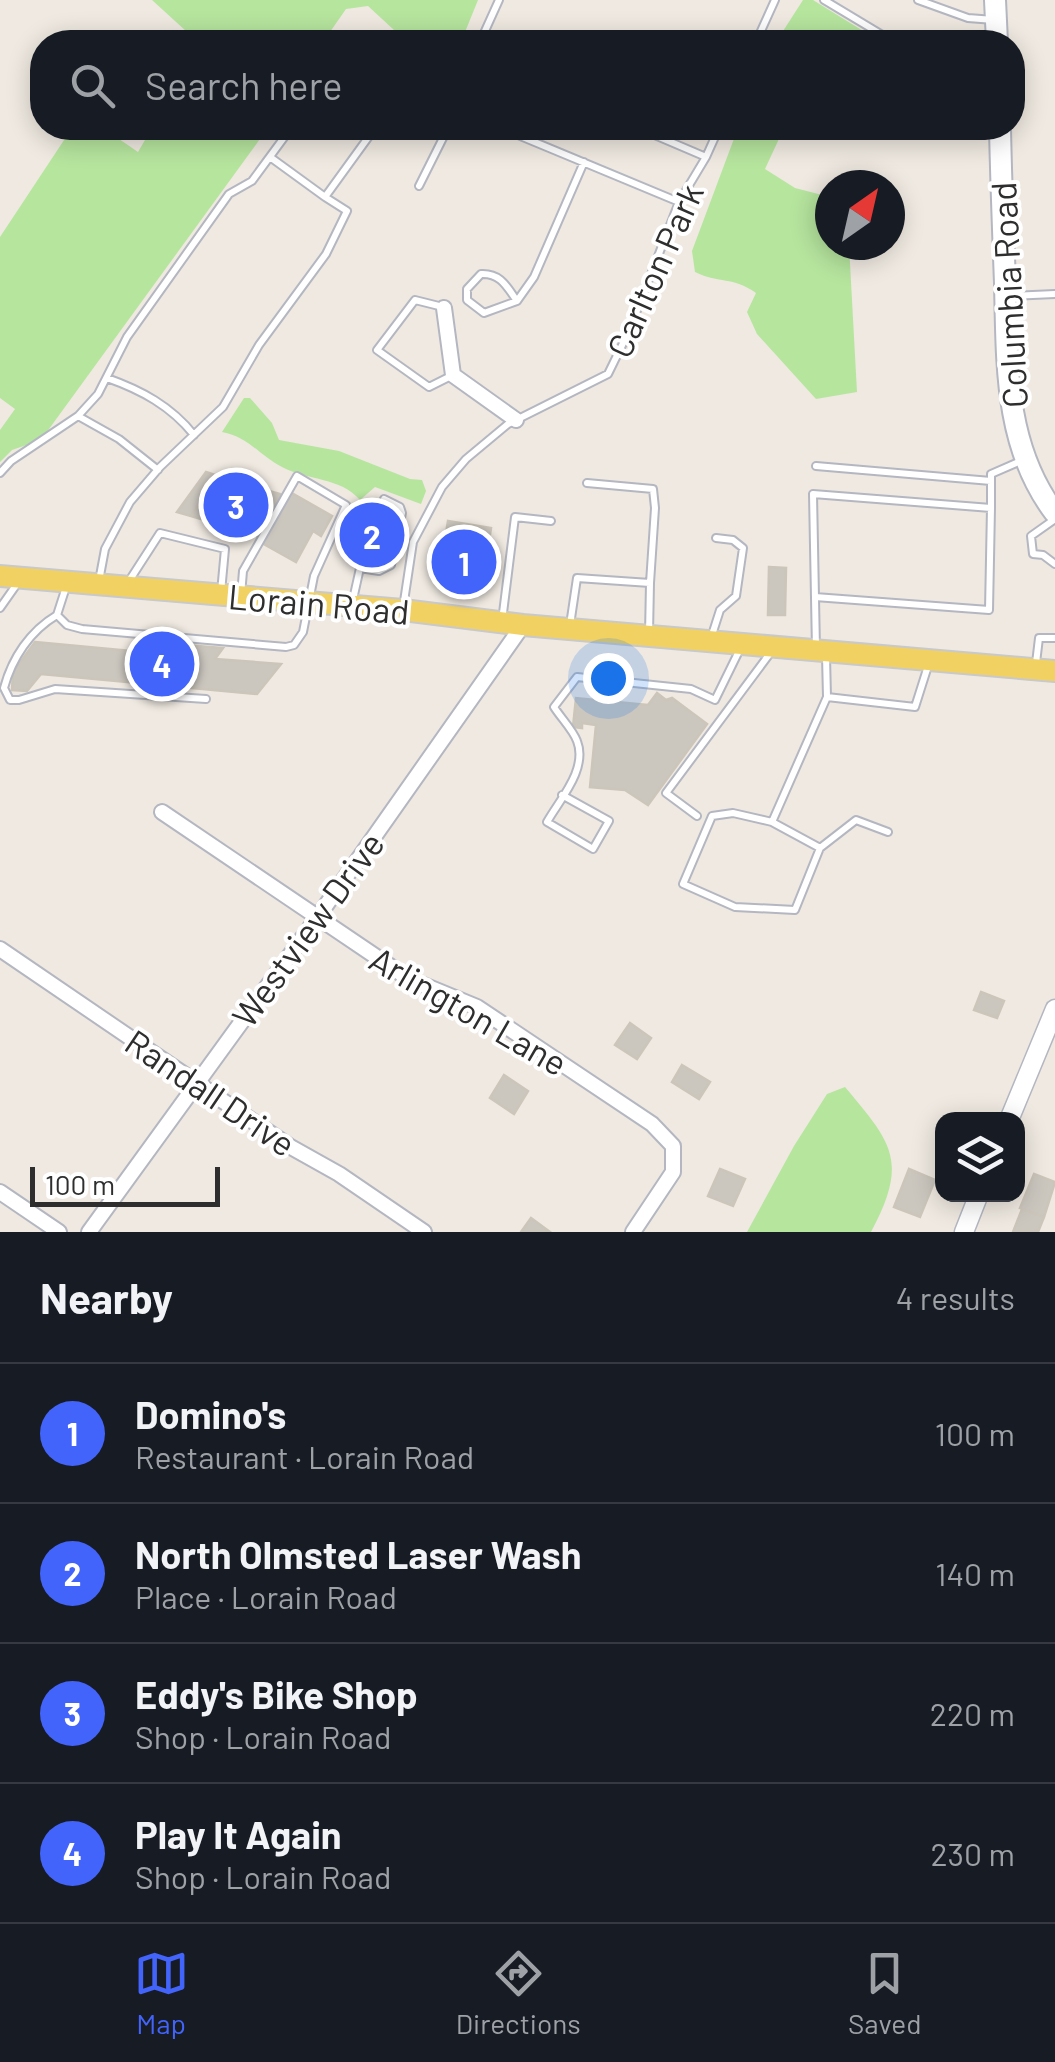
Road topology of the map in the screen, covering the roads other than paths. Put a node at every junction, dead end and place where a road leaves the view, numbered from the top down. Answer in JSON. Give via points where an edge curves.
{"nodes":[{"id":1,"x":499,"y":0,"type":"edge"},
{"id":2,"x":775,"y":0,"type":"edge"},
{"id":3,"x":824,"y":0,"type":"edge"},
{"id":4,"x":918,"y":0,"type":"edge"},
{"id":5,"x":995,"y":10,"type":"edge"},
{"id":6,"x":485,"y":30,"type":"edge"},
{"id":7,"x":761,"y":30,"type":"edge"},
{"id":8,"x":874,"y":30,"type":"edge"},
{"id":9,"x":282,"y":140,"type":"edge"},
{"id":10,"x":366,"y":140,"type":"edge"},
{"id":11,"x":442,"y":140,"type":"edge"},
{"id":12,"x":530,"y":140,"type":"edge"},
{"id":13,"x":666,"y":140,"type":"edge"},
{"id":14,"x":714,"y":140,"type":"edge"},
{"id":15,"x":1000,"y":140,"type":"edge"},
{"id":16,"x":270,"y":157,"type":"junction"},
{"id":17,"x":706,"y":157,"type":"junction"},
{"id":18,"x":584,"y":162,"type":"junction"},
{"id":19,"x":419,"y":186,"type":"dead end"},
{"id":20,"x":325,"y":197,"type":"junction"},
{"id":21,"x":679,"y":202,"type":"junction"},
{"id":22,"x":1055,"y":294,"type":"edge"},
{"id":23,"x":1005,"y":296,"type":"junction"},
{"id":24,"x":517,"y":302,"type":"junction"},
{"id":25,"x":444,"y":308,"type":"joint"},
{"id":26,"x":453,"y":375,"type":"junction"},
{"id":27,"x":107,"y":378,"type":"junction"},
{"id":28,"x":78,"y":416,"type":"junction"},
{"id":29,"x":516,"y":420,"type":"junction"},
{"id":30,"x":194,"y":435,"type":"junction"},
{"id":31,"x":1024,"y":460,"type":"junction"},
{"id":32,"x":816,"y":466,"type":"dead end"},
{"id":33,"x":158,"y":470,"type":"junction"},
{"id":34,"x":0,"y":473,"type":"edge"},
{"id":35,"x":992,"y":481,"type":"junction"},
{"id":36,"x":587,"y":483,"type":"dead end"},
{"id":37,"x":991,"y":508,"type":"junction"},
{"id":38,"x":1055,"y":516,"type":"edge"},
{"id":39,"x":550,"y":522,"type":"dead end"},
{"id":40,"x":374,"y":523,"type":"dead end"},
{"id":41,"x":716,"y":538,"type":"dead end"},
{"id":42,"x":366,"y":550,"type":"dead end"},
{"id":43,"x":1055,"y":564,"type":"edge"},
{"id":44,"x":360,"y":568,"type":"junction"},
{"id":45,"x":11,"y":577,"type":"edge"},
{"id":46,"x":68,"y":581,"type":"junction"},
{"id":47,"x":650,"y":583,"type":"junction"},
{"id":48,"x":98,"y":584,"type":"junction"},
{"id":49,"x":126,"y":586,"type":"junction"},
{"id":50,"x":231,"y":595,"type":"junction"},
{"id":51,"x":816,"y":597,"type":"junction"},
{"id":52,"x":307,"y":602,"type":"junction"},
{"id":53,"x":352,"y":605,"type":"junction"},
{"id":54,"x":0,"y":608,"type":"edge"},
{"id":55,"x":403,"y":610,"type":"junction"},
{"id":56,"x":58,"y":615,"type":"junction"},
{"id":57,"x":512,"y":623,"type":"junction"},
{"id":58,"x":570,"y":629,"type":"junction"},
{"id":59,"x":650,"y":636,"type":"junction"},
{"id":60,"x":1055,"y":638,"type":"edge"},
{"id":61,"x":711,"y":641,"type":"junction"},
{"id":62,"x":742,"y":644,"type":"junction"},
{"id":63,"x":774,"y":646,"type":"junction"},
{"id":64,"x":821,"y":651,"type":"junction"},
{"id":65,"x":930,"y":660,"type":"junction"},
{"id":66,"x":1045,"y":670,"type":"edge"},
{"id":67,"x":827,"y":696,"type":"junction"},
{"id":68,"x":206,"y":699,"type":"dead end"},
{"id":69,"x":562,"y":795,"type":"junction"},
{"id":70,"x":162,"y":812,"type":"dead end"},
{"id":71,"x":697,"y":816,"type":"dead end"},
{"id":72,"x":772,"y":822,"type":"junction"},
{"id":73,"x":888,"y":832,"type":"dead end"},
{"id":74,"x":820,"y":848,"type":"junction"},
{"id":75,"x":317,"y":918,"type":"junction"},
{"id":76,"x":0,"y":949,"type":"edge"},
{"id":77,"x":1055,"y":1008,"type":"edge"},
{"id":78,"x":196,"y":1083,"type":"junction"},
{"id":79,"x":1012,"y":1112,"type":"edge"},
{"id":80,"x":0,"y":1192,"type":"edge"},
{"id":81,"x":976,"y":1202,"type":"edge"},
{"id":82,"x":58,"y":1232,"type":"edge"},
{"id":83,"x":89,"y":1232,"type":"edge"},
{"id":84,"x":424,"y":1232,"type":"edge"},
{"id":85,"x":632,"y":1232,"type":"edge"},
{"id":86,"x":964,"y":1232,"type":"edge"}],
"edges":[{"from":1,"to":6,"type":"lane"},
{"from":2,"to":7,"type":"lane"},
{"from":3,"to":8,"type":"lane"},
{"from":4,"to":5,"type":"lane","via":[[968,18]]},
{"from":9,"to":16,"type":"lane"},
{"from":10,"to":20,"type":"lane"},
{"from":11,"to":19,"type":"lane"},
{"from":12,"to":18,"type":"lane"},
{"from":13,"to":17,"type":"lane"},
{"from":14,"to":17,"type":"lane","name":"Carlton Park"},
{"from":15,"to":23,"type":"main road","name":"Columbia Road"},
{"from":16,"to":20,"type":"lane"},
{"from":16,"to":27,"type":"lane","via":[[252,182],[229,194],[127,337]]},
{"from":17,"to":21,"type":"lane","name":"Carlton Park"},
{"from":18,"to":21,"type":"lane"},
{"from":18,"to":24,"type":"lane"},
{"from":20,"to":30,"type":"lane","via":[[347,211],[326,254],[259,345],[232,395]]},
{"from":21,"to":29,"type":"lane","name":"Carlton Park","via":[[608,374]]},
{"from":22,"to":23,"type":"lane"},
{"from":23,"to":31,"type":"main road","name":"Columbia Road","via":[[1011,403]]},
{"from":24,"to":24,"type":"lane","via":[[484,314],[466,300],[467,290],[481,274],[490,274],[501,278]]},
{"from":25,"to":26,"type":"street"},
{"from":25,"to":26,"type":"lane","via":[[415,300],[377,350],[428,387]]},
{"from":26,"to":29,"type":"street"},
{"from":27,"to":28,"type":"lane"},
{"from":27,"to":30,"type":"lane","via":[[168,408]]},
{"from":28,"to":33,"type":"lane"},
{"from":28,"to":34,"type":"lane"},
{"from":29,"to":55,"type":"lane","name":"Carlton Park","via":[[442,487],[412,542]]},
{"from":30,"to":33,"type":"lane"},
{"from":31,"to":35,"type":"lane","via":[[993,472]]},
{"from":31,"to":38,"type":"main road","name":"Columbia Road"},
{"from":32,"to":35,"type":"lane"},
{"from":33,"to":48,"type":"lane","via":[[116,526]]},
{"from":35,"to":37,"type":"lane"},
{"from":36,"to":47,"type":"lane","via":[[653,488]]},
{"from":37,"to":51,"type":"lane","via":[[989,610]]},
{"from":37,"to":51,"type":"lane","via":[[813,494]]},
{"from":38,"to":43,"type":"lane","via":[[1030,536],[1033,554]]},
{"from":39,"to":57,"type":"lane","via":[[515,517]]},
{"from":40,"to":44,"type":"lane","via":[[384,499],[400,507],[391,566],[379,572]]},
{"from":41,"to":61,"type":"lane","via":[[743,548],[736,596],[720,610]]},
{"from":42,"to":44,"type":"lane"},
{"from":44,"to":53,"type":"lane"},
{"from":45,"to":46,"type":"main road","name":"Lorain Road"},
{"from":45,"to":54,"type":"lane"},
{"from":46,"to":48,"type":"main road","name":"Lorain Road"},
{"from":46,"to":56,"type":"lane"},
{"from":47,"to":58,"type":"lane","via":[[577,578]]},
{"from":47,"to":59,"type":"lane"},
{"from":48,"to":49,"type":"main road","name":"Lorain Road"},
{"from":49,"to":50,"type":"main road","name":"Lorain Road"},
{"from":49,"to":50,"type":"lane","via":[[160,533],[225,549]]},
{"from":50,"to":52,"type":"main road","name":"Lorain Road"},
{"from":50,"to":52,"type":"lane","via":[[297,476],[346,505]]},
{"from":51,"to":64,"type":"lane"},
{"from":52,"to":53,"type":"main road","name":"Lorain Road"},
{"from":52,"to":56,"type":"lane","via":[[303,632],[286,648],[82,629]]},
{"from":53,"to":55,"type":"main road","name":"Lorain Road"},
{"from":55,"to":57,"type":"main road","name":"Lorain Road"},
{"from":56,"to":68,"type":"lane","via":[[39,626],[9,668],[4,688],[10,700],[55,689]]},
{"from":57,"to":58,"type":"main road","name":"Lorain Road"},
{"from":57,"to":75,"type":"street","name":"Westview Drive"},
{"from":58,"to":59,"type":"main road","name":"Lorain Road"},
{"from":59,"to":61,"type":"main road","name":"Lorain Road"},
{"from":60,"to":66,"type":"lane","via":[[1039,638]]},
{"from":61,"to":62,"type":"main road","name":"Lorain Road"},
{"from":62,"to":63,"type":"main road","name":"Lorain Road"},
{"from":62,"to":69,"type":"lane","via":[[715,700],[691,688],[577,678],[554,707],[578,741],[580,765]]},
{"from":63,"to":64,"type":"main road","name":"Lorain Road"},
{"from":63,"to":71,"type":"lane","via":[[666,793]]},
{"from":64,"to":65,"type":"main road","name":"Lorain Road"},
{"from":64,"to":67,"type":"lane"},
{"from":65,"to":66,"type":"main road","name":"Lorain Road"},
{"from":65,"to":67,"type":"lane","via":[[916,707]]},
{"from":67,"to":72,"type":"lane"},
{"from":69,"to":69,"type":"lane","via":[[547,822],[593,849],[610,821]]},
{"from":70,"to":75,"type":"street","name":"Arlington Lane"},
{"from":72,"to":74,"type":"lane"},
{"from":72,"to":74,"type":"lane","via":[[732,812],[712,816],[684,884],[735,907],[794,910]]},
{"from":73,"to":74,"type":"lane","via":[[856,820]]},
{"from":75,"to":78,"type":"street","name":"Westview Drive"},
{"from":75,"to":85,"type":"street","name":"Arlington Lane","via":[[410,979],[477,1007],[652,1124],[673,1146],[673,1172]]},
{"from":76,"to":78,"type":"street","name":"Randall Drive"},
{"from":77,"to":79,"type":"street"},
{"from":78,"to":83,"type":"street","name":"Westview Drive"},
{"from":78,"to":84,"type":"street","name":"Randall Drive"},
{"from":80,"to":82,"type":"street"},
{"from":81,"to":86,"type":"street"}]}
